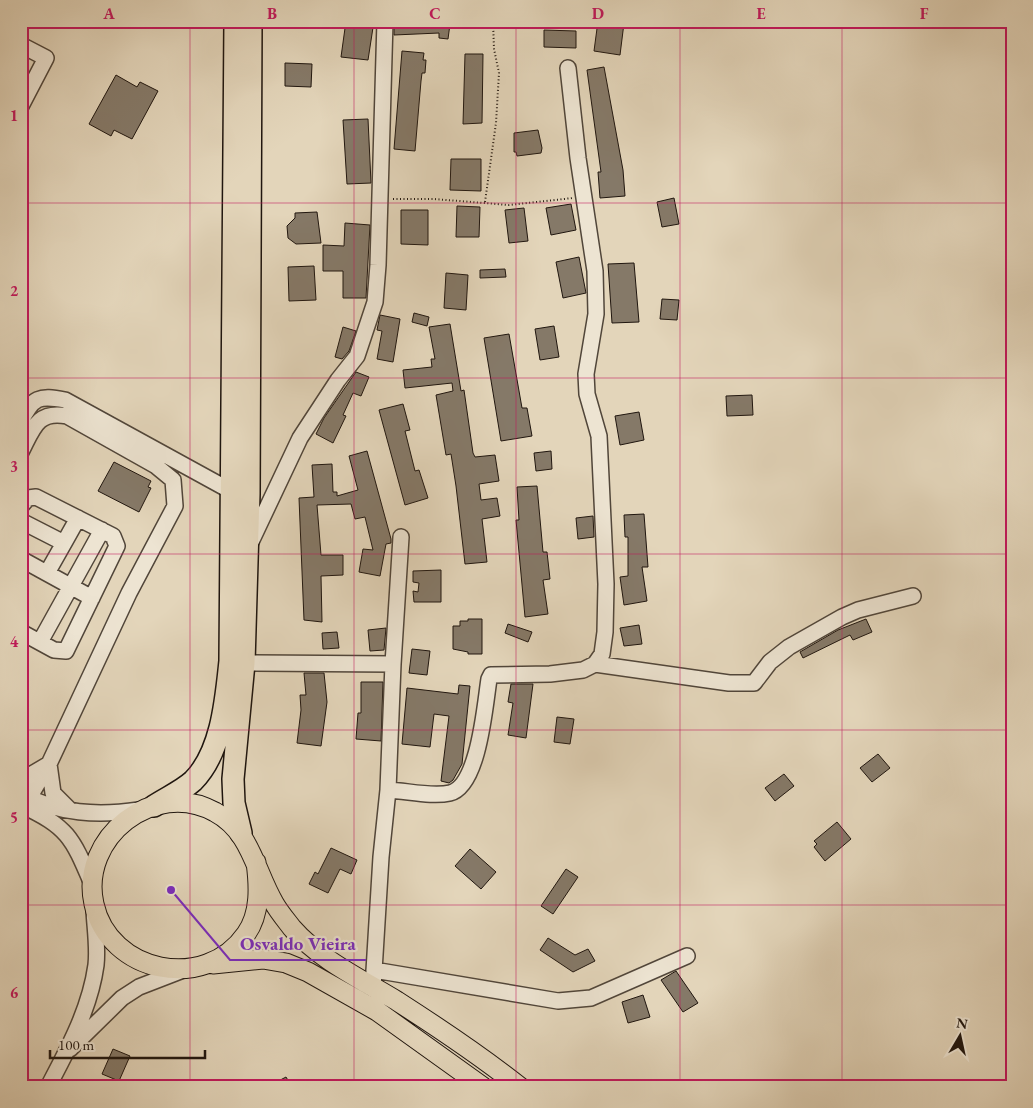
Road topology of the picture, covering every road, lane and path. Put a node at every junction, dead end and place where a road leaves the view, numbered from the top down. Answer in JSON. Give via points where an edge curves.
{"nodes":[{"id":1,"x":235,"y":21,"type":"edge"},
{"id":2,"x":251,"y":21,"type":"edge"},
{"id":3,"x":385,"y":21,"type":"edge"},
{"id":4,"x":493,"y":21,"type":"edge"},
{"id":5,"x":21,"y":45,"type":"edge"},
{"id":6,"x":568,"y":68,"type":"dead end"},
{"id":7,"x":21,"y":106,"type":"edge"},
{"id":8,"x":584,"y":196,"type":"junction"},
{"id":9,"x":381,"y":200,"type":"junction"},
{"id":10,"x":485,"y":203,"type":"junction"},
{"id":11,"x":21,"y":421,"type":"edge"},
{"id":12,"x":21,"y":452,"type":"edge"},
{"id":13,"x":185,"y":465,"type":"junction"},
{"id":14,"x":173,"y":480,"type":"junction"},
{"id":15,"x":231,"y":491,"type":"junction"},
{"id":16,"x":21,"y":506,"type":"edge"},
{"id":17,"x":78,"y":518,"type":"junction"},
{"id":18,"x":21,"y":521,"type":"edge"},
{"id":19,"x":102,"y":530,"type":"junction"},
{"id":20,"x":401,"y":537,"type":"dead end"},
{"id":21,"x":64,"y":543,"type":"junction"},
{"id":22,"x":247,"y":550,"type":"junction"},
{"id":23,"x":22,"y":561,"type":"edge"},
{"id":24,"x":47,"y":573,"type":"junction"},
{"id":25,"x":72,"y":586,"type":"junction"},
{"id":26,"x":913,"y":596,"type":"dead end"},
{"id":27,"x":92,"y":598,"type":"junction"},
{"id":28,"x":21,"y":632,"type":"edge"},
{"id":29,"x":40,"y":642,"type":"junction"},
{"id":30,"x":244,"y":663,"type":"junction"},
{"id":31,"x":393,"y":664,"type":"junction"},
{"id":32,"x":595,"y":664,"type":"junction"},
{"id":33,"x":49,"y":764,"type":"junction"},
{"id":34,"x":21,"y":777,"type":"edge"},
{"id":35,"x":388,"y":790,"type":"junction"},
{"id":36,"x":24,"y":799,"type":"edge"},
{"id":37,"x":147,"y":808,"type":"junction"},
{"id":38,"x":70,"y":810,"type":"junction"},
{"id":39,"x":241,"y":834,"type":"junction"},
{"id":40,"x":256,"y":862,"type":"junction"},
{"id":41,"x":92,"y":884,"type":"junction"},
{"id":42,"x":94,"y":905,"type":"junction"},
{"id":43,"x":688,"y":956,"type":"dead end"},
{"id":44,"x":193,"y":968,"type":"junction"},
{"id":45,"x":373,"y":978,"type":"junction"},
{"id":46,"x":66,"y":1053,"type":"junction"},
{"id":47,"x":48,"y":1087,"type":"edge"},
{"id":48,"x":482,"y":1087,"type":"edge"},
{"id":49,"x":520,"y":1087,"type":"edge"}],
"edges":[{"from":1,"to":15,"type":"highway"},
{"from":2,"to":22,"type":"highway"},
{"from":3,"to":9,"type":"street"},
{"from":4,"to":10,"type":"path","via":[[499,73]]},
{"from":5,"to":7,"type":"street","via":[[46,58]]},
{"from":6,"to":8,"type":"street"},
{"from":8,"to":10,"type":"path","via":[[510,205]]},
{"from":8,"to":32,"type":"street","via":[[595,271],[596,314],[586,374],[587,394],[599,436],[606,584],[602,654]]},
{"from":9,"to":10,"type":"path","via":[[434,198]]},
{"from":9,"to":22,"type":"street","via":[[376,302],[365,339],[357,356],[300,438]]},
{"from":11,"to":13,"type":"street","via":[[30,404],[40,398],[65,400]]},
{"from":12,"to":14,"type":"street","via":[[34,427],[53,413],[67,416],[156,466]]},
{"from":13,"to":14,"type":"street"},
{"from":13,"to":15,"type":"street"},
{"from":14,"to":33,"type":"street","via":[[175,506],[129,593]]},
{"from":15,"to":37,"type":"highway","via":[[230,661],[219,726],[211,754],[192,782]]},
{"from":16,"to":17,"type":"street","via":[[28,498],[36,497]]},
{"from":17,"to":19,"type":"street"},
{"from":17,"to":21,"type":"street"},
{"from":18,"to":21,"type":"street"},
{"from":19,"to":25,"type":"street"},
{"from":19,"to":27,"type":"street","via":[[113,536],[117,546]]},
{"from":20,"to":31,"type":"street"},
{"from":21,"to":24,"type":"street"},
{"from":22,"to":30,"type":"highway"},
{"from":23,"to":24,"type":"street"},
{"from":24,"to":25,"type":"street"},
{"from":25,"to":27,"type":"street"},
{"from":25,"to":29,"type":"street"},
{"from":26,"to":32,"type":"street","via":[[842,617],[789,647],[770,662],[754,683],[729,683]]},
{"from":27,"to":29,"type":"street","via":[[66,651],[60,652]]},
{"from":28,"to":29,"type":"street"},
{"from":30,"to":31,"type":"street"},
{"from":30,"to":39,"type":"highway","via":[[233,779]]},
{"from":31,"to":35,"type":"street"},
{"from":32,"to":35,"type":"street","via":[[583,670],[550,674],[491,675],[478,749],[467,777],[458,789],[443,794]]},
{"from":33,"to":34,"type":"street"},
{"from":33,"to":36,"type":"street"},
{"from":33,"to":38,"type":"street","via":[[53,793]]},
{"from":35,"to":45,"type":"street"},
{"from":36,"to":38,"type":"street"},
{"from":36,"to":41,"type":"street","via":[[68,834]]},
{"from":37,"to":38,"type":"street","via":[[108,814],[82,814]]},
{"from":37,"to":39,"type":"main road","via":[[180,803],[198,806],[215,812]]},
{"from":37,"to":41,"type":"main road","via":[[110,833],[94,867]]},
{"from":39,"to":40,"type":"main road"},
{"from":40,"to":44,"type":"main road","via":[[260,889],[246,934],[222,956]]},
{"from":40,"to":45,"type":"main road","via":[[274,902],[310,947]]},
{"from":41,"to":42,"type":"main road"},
{"from":42,"to":44,"type":"main road","via":[[104,930],[136,960],[154,967]]},
{"from":42,"to":46,"type":"street","via":[[96,962],[92,986]]},
{"from":43,"to":45,"type":"street","via":[[591,998],[558,1001]]},
{"from":44,"to":46,"type":"street","via":[[138,987]]},
{"from":44,"to":48,"type":"main road","via":[[263,959],[286,963],[308,972],[377,1011]]},
{"from":45,"to":49,"type":"main road"},
{"from":46,"to":47,"type":"street"}]}
